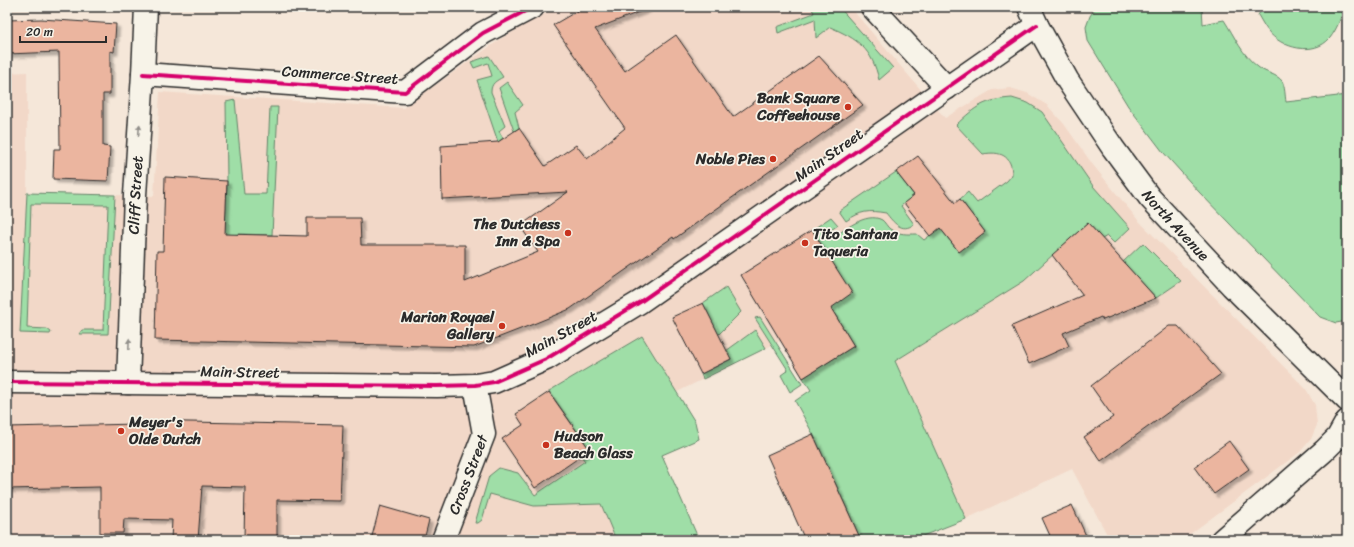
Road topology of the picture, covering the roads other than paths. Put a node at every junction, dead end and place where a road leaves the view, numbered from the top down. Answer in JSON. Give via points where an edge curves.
{"nodes":[{"id":1,"x":146,"y":7,"type":"edge"},
{"id":2,"x":533,"y":7,"type":"edge"},
{"id":3,"x":872,"y":7,"type":"edge"},
{"id":4,"x":1033,"y":16,"type":"edge"},
{"id":5,"x":143,"y":74,"type":"junction"},
{"id":6,"x":947,"y":88,"type":"junction"},
{"id":7,"x":7,"y":382,"type":"edge"},
{"id":8,"x":128,"y":383,"type":"junction"},
{"id":9,"x":474,"y":385,"type":"junction"},
{"id":10,"x":1347,"y":400,"type":"edge"},
{"id":11,"x":1347,"y":421,"type":"edge"},
{"id":12,"x":443,"y":540,"type":"edge"},
{"id":13,"x":1222,"y":540,"type":"edge"}],
"edges":[{"from":1,"to":5,"type":"main road","name":"Cliff Street"},
{"from":2,"to":5,"type":"main road","name":"Commerce Street","via":[[483,33],[405,92]]},
{"from":3,"to":6,"type":"main road"},
{"from":4,"to":6,"type":"main road","name":"Main Street"},
{"from":4,"to":10,"type":"main road","name":"North Avenue","via":[[1068,81],[1150,198],[1232,286]]},
{"from":8,"to":5,"type":"main road","name":"Cliff Street","one_way":true,"via":[[135,195]]},
{"from":6,"to":9,"type":"main road","name":"Main Street","via":[[640,302],[546,359],[494,382]]},
{"from":7,"to":8,"type":"main road","name":"Main Street"},
{"from":8,"to":9,"type":"main road","name":"Main Street"},
{"from":9,"to":12,"type":"main road","name":"Cross Street","via":[[484,434]]},
{"from":11,"to":13,"type":"main road","via":[[1338,437],[1324,451]]}]}
